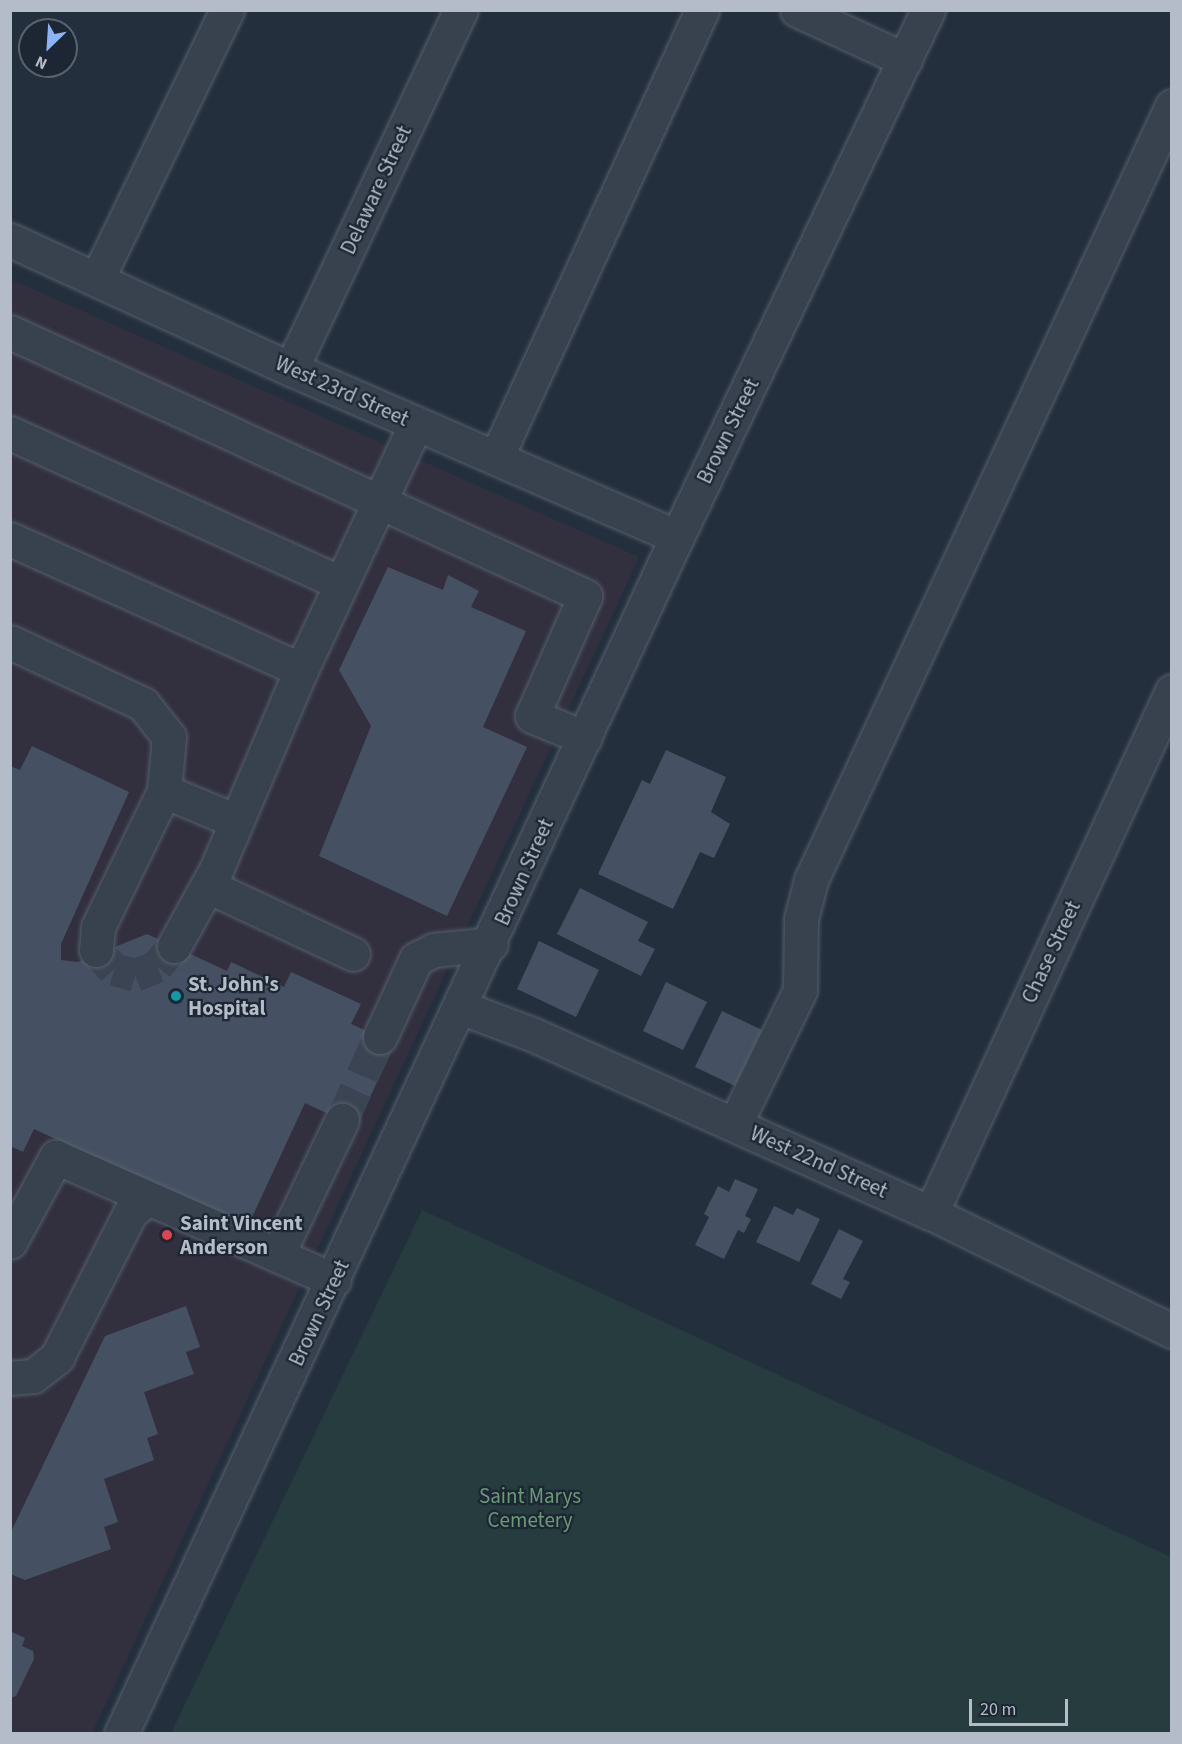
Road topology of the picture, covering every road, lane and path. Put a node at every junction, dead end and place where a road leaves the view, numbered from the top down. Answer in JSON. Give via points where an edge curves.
{"nodes":[{"id":1,"x":226,"y":10,"type":"edge"},
{"id":2,"x":461,"y":10,"type":"edge"},
{"id":3,"x":702,"y":10,"type":"edge"},
{"id":4,"x":796,"y":10,"type":"edge"},
{"id":5,"x":928,"y":10,"type":"edge"},
{"id":6,"x":905,"y":60,"type":"junction"},
{"id":7,"x":1172,"y":106,"type":"edge"},
{"id":8,"x":10,"y":240,"type":"edge"},
{"id":9,"x":97,"y":279,"type":"junction"},
{"id":10,"x":10,"y":332,"type":"edge"},
{"id":11,"x":291,"y":369,"type":"junction"},
{"id":12,"x":416,"y":423,"type":"junction"},
{"id":13,"x":10,"y":434,"type":"edge"},
{"id":14,"x":496,"y":458,"type":"junction"},
{"id":15,"x":381,"y":499,"type":"junction"},
{"id":16,"x":677,"y":537,"type":"junction"},
{"id":17,"x":10,"y":539,"type":"edge"},
{"id":18,"x":341,"y":583,"type":"junction"},
{"id":19,"x":10,"y":642,"type":"edge"},
{"id":20,"x":301,"y":670,"type":"junction"},
{"id":21,"x":1172,"y":691,"type":"edge"},
{"id":22,"x":585,"y":738,"type":"junction"},
{"id":23,"x":164,"y":791,"type":"junction"},
{"id":24,"x":236,"y":820,"type":"junction"},
{"id":25,"x":208,"y":886,"type":"junction"},
{"id":26,"x":491,"y":944,"type":"junction"},
{"id":27,"x":174,"y":946,"type":"tunnel mouth"},
{"id":28,"x":96,"y":950,"type":"dead end"},
{"id":29,"x":353,"y":954,"type":"dead end"},
{"id":30,"x":460,"y":1007,"type":"junction"},
{"id":31,"x":380,"y":1037,"type":"tunnel mouth"},
{"id":32,"x":342,"y":1120,"type":"tunnel mouth"},
{"id":33,"x":735,"y":1124,"type":"junction"},
{"id":34,"x":148,"y":1198,"type":"junction"},
{"id":35,"x":931,"y":1213,"type":"junction"},
{"id":36,"x":10,"y":1242,"type":"edge"},
{"id":37,"x":277,"y":1255,"type":"junction"},
{"id":38,"x":334,"y":1280,"type":"junction"},
{"id":39,"x":1168,"y":1319,"type":"edge"},
{"id":40,"x":10,"y":1378,"type":"edge"},
{"id":41,"x":121,"y":1734,"type":"edge"}],
"edges":[{"from":1,"to":9,"type":"street"},
{"from":2,"to":11,"type":"street","name":"Delaware Street"},
{"from":3,"to":14,"type":"street"},
{"from":4,"to":6,"type":"street"},
{"from":5,"to":6,"type":"street","name":"Brown Street"},
{"from":6,"to":16,"type":"street","name":"Brown Street"},
{"from":7,"to":33,"type":"street","via":[[811,880],[801,919],[800,990]]},
{"from":8,"to":9,"type":"street","name":"West 23rd Street"},
{"from":9,"to":11,"type":"street","name":"West 23rd Street"},
{"from":10,"to":15,"type":"street"},
{"from":11,"to":12,"type":"street","name":"West 23rd Street"},
{"from":12,"to":14,"type":"street","name":"West 23rd Street"},
{"from":12,"to":15,"type":"street"},
{"from":13,"to":18,"type":"street"},
{"from":14,"to":16,"type":"street","name":"West 23rd Street"},
{"from":15,"to":18,"type":"street"},
{"from":15,"to":22,"type":"street","via":[[585,596],[532,716]]},
{"from":16,"to":22,"type":"street","name":"Brown Street"},
{"from":17,"to":20,"type":"street"},
{"from":18,"to":20,"type":"street"},
{"from":19,"to":23,"type":"street","via":[[143,704],[169,737]]},
{"from":20,"to":24,"type":"street"},
{"from":21,"to":35,"type":"street","name":"Chase Street"},
{"from":22,"to":26,"type":"street","name":"Brown Street"},
{"from":23,"to":24,"type":"street"},
{"from":23,"to":28,"type":"street","via":[[98,927]]},
{"from":24,"to":25,"type":"street"},
{"from":25,"to":27,"type":"street"},
{"from":25,"to":29,"type":"street"},
{"from":26,"to":30,"type":"street","name":"Brown Street"},
{"from":26,"to":31,"type":"street","via":[[434,950],[416,959]]},
{"from":30,"to":33,"type":"street","name":"West 22nd Street"},
{"from":30,"to":38,"type":"street","name":"Brown Street"},
{"from":32,"to":37,"type":"street"},
{"from":33,"to":35,"type":"street","name":"West 22nd Street"},
{"from":34,"to":36,"type":"street","via":[[56,1157]]},
{"from":34,"to":37,"type":"street"},
{"from":34,"to":40,"type":"street","via":[[130,1213],[57,1357],[33,1376]]},
{"from":35,"to":39,"type":"street","name":"West 22nd Street"},
{"from":37,"to":38,"type":"street"},
{"from":38,"to":41,"type":"street","name":"Brown Street"}]}
